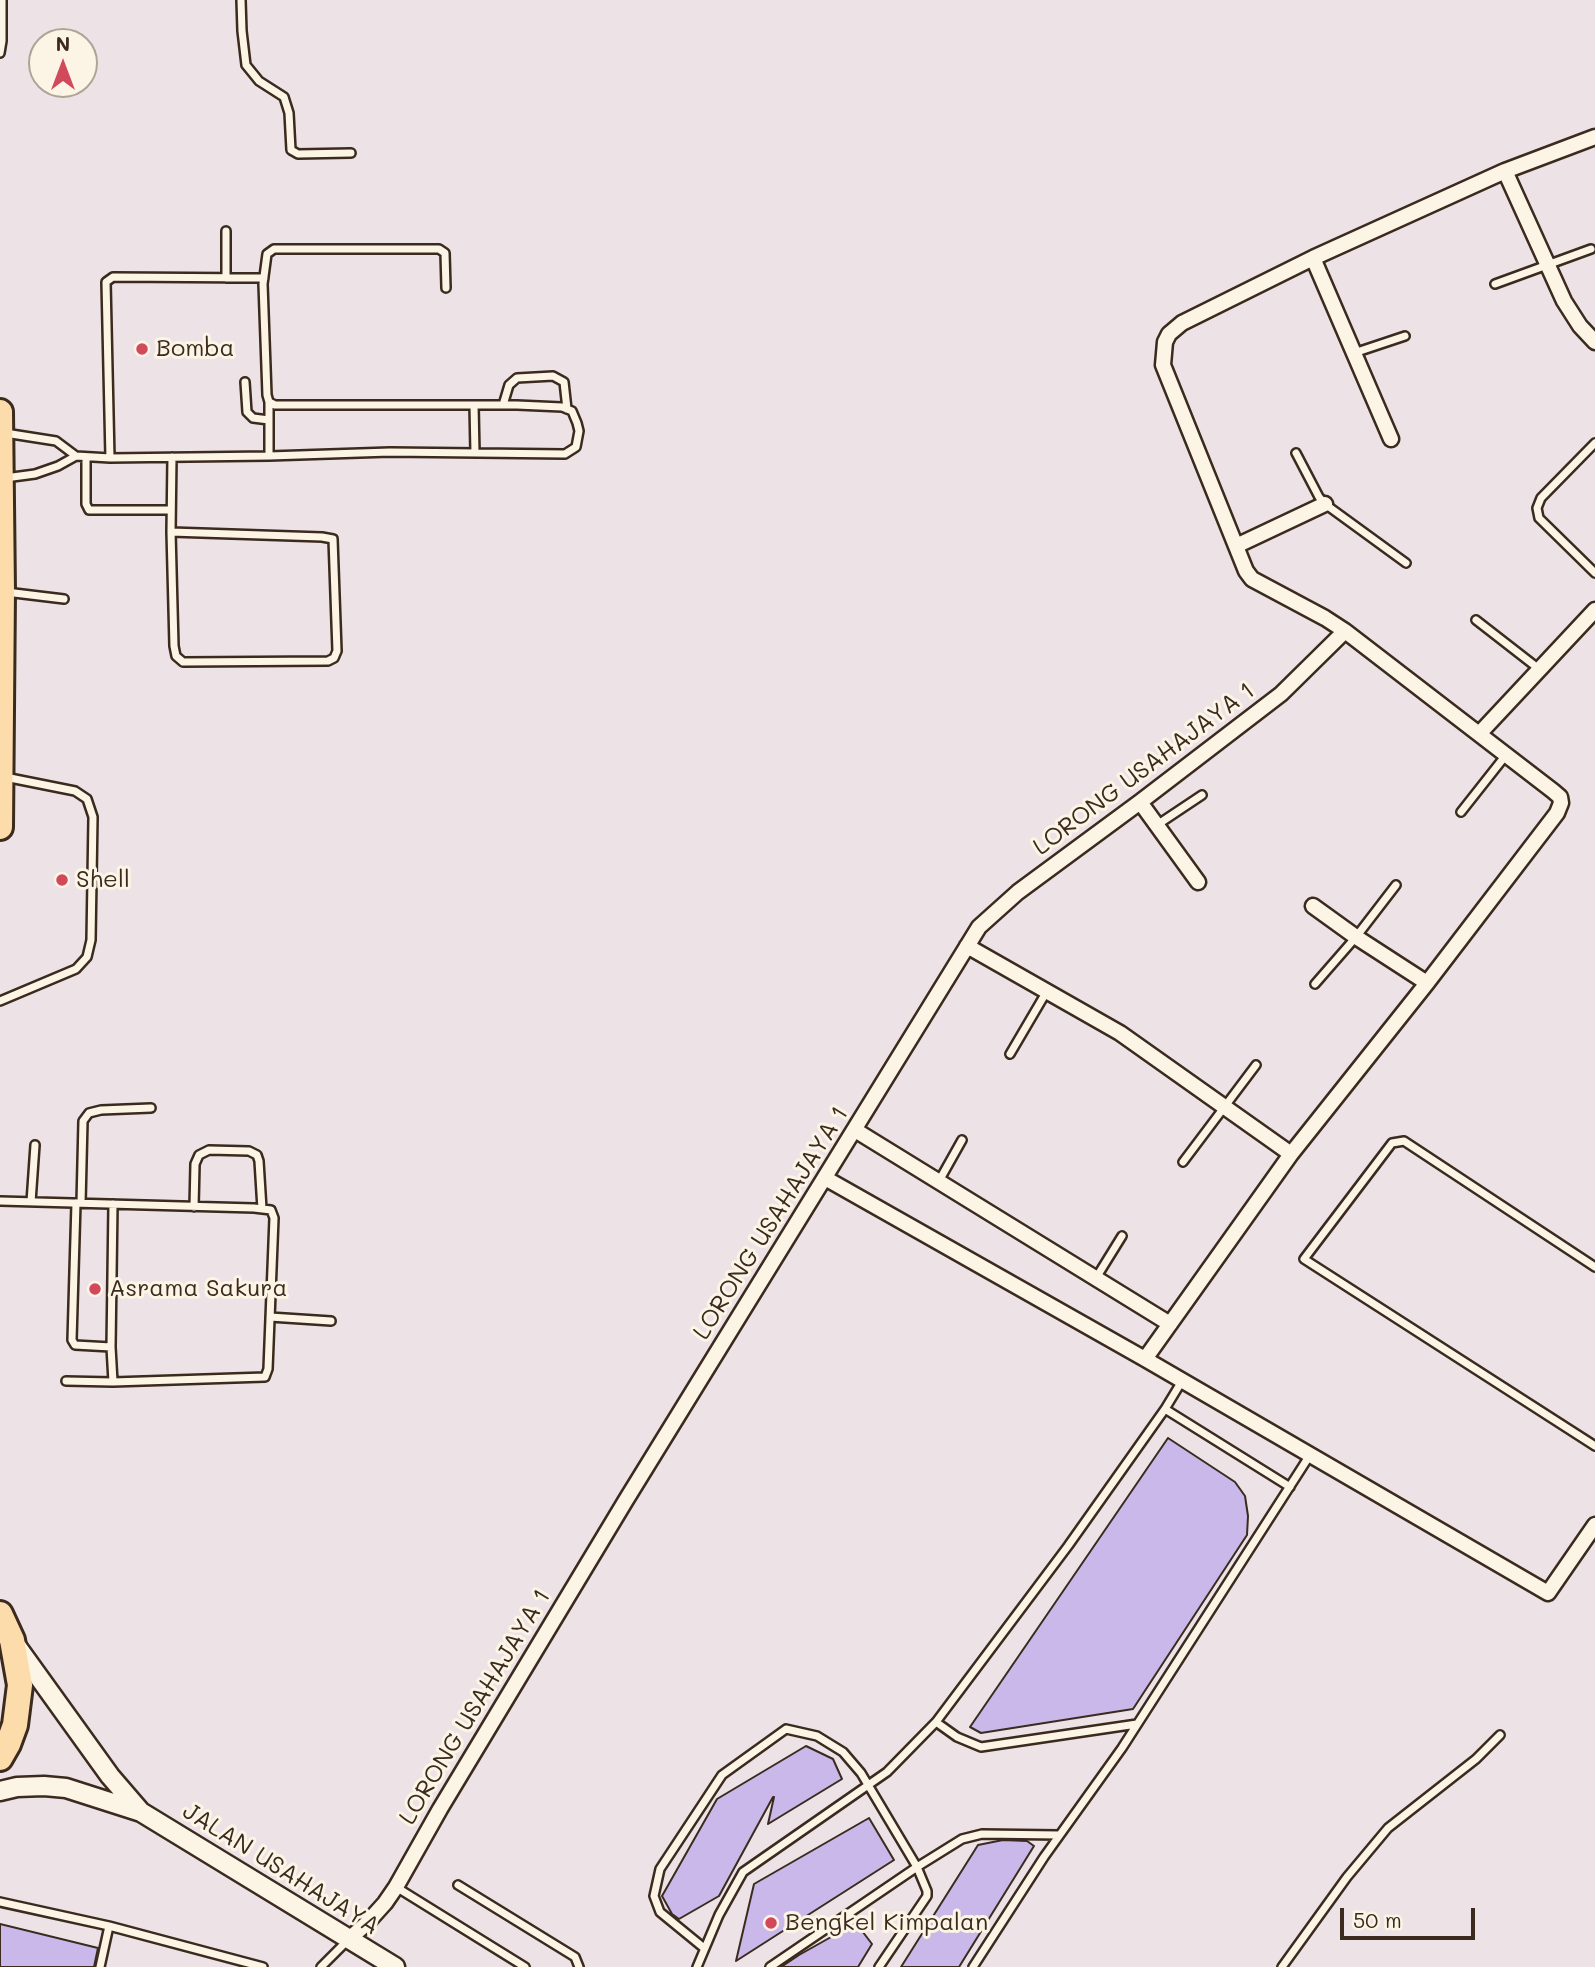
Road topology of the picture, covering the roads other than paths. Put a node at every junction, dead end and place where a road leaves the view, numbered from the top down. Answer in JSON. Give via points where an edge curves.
{"nodes":[{"id":1,"x":2,"y":0,"type":"edge"},
{"id":2,"x":241,"y":0,"type":"edge"},
{"id":3,"x":0,"y":53,"type":"edge"},
{"id":4,"x":1595,"y":137,"type":"edge"},
{"id":5,"x":351,"y":153,"type":"dead end"},
{"id":6,"x":1505,"y":171,"type":"junction"},
{"id":7,"x":226,"y":231,"type":"dead end"},
{"id":8,"x":1591,"y":249,"type":"dead end"},
{"id":9,"x":1313,"y":258,"type":"junction"},
{"id":10,"x":1548,"y":266,"type":"junction"},
{"id":11,"x":226,"y":278,"type":"junction"},
{"id":12,"x":264,"y":278,"type":"junction"},
{"id":13,"x":1494,"y":284,"type":"dead end"},
{"id":14,"x":446,"y":288,"type":"dead end"},
{"id":15,"x":1405,"y":337,"type":"dead end"},
{"id":16,"x":1595,"y":342,"type":"edge"},
{"id":17,"x":1354,"y":353,"type":"junction"},
{"id":18,"x":245,"y":382,"type":"dead end"},
{"id":19,"x":269,"y":402,"type":"junction"},
{"id":20,"x":474,"y":405,"type":"junction"},
{"id":21,"x":503,"y":405,"type":"junction"},
{"id":22,"x":567,"y":410,"type":"junction"},
{"id":23,"x":0,"y":412,"type":"edge"},
{"id":24,"x":269,"y":420,"type":"junction"},
{"id":25,"x":1,"y":433,"type":"edge"},
{"id":26,"x":1391,"y":439,"type":"dead end"},
{"id":27,"x":1595,"y":443,"type":"edge"},
{"id":28,"x":475,"y":453,"type":"junction"},
{"id":29,"x":1296,"y":453,"type":"dead end"},
{"id":30,"x":76,"y":456,"type":"junction"},
{"id":31,"x":269,"y":456,"type":"junction"},
{"id":32,"x":86,"y":457,"type":"junction"},
{"id":33,"x":172,"y":457,"type":"junction"},
{"id":34,"x":110,"y":458,"type":"junction"},
{"id":35,"x":2,"y":478,"type":"junction"},
{"id":36,"x":1325,"y":504,"type":"junction"},
{"id":37,"x":171,"y":510,"type":"junction"},
{"id":38,"x":171,"y":532,"type":"junction"},
{"id":39,"x":1236,"y":546,"type":"junction"},
{"id":40,"x":1406,"y":563,"type":"dead end"},
{"id":41,"x":1595,"y":573,"type":"edge"},
{"id":42,"x":2,"y":592,"type":"junction"},
{"id":43,"x":64,"y":599,"type":"dead end"},
{"id":44,"x":1595,"y":610,"type":"edge"},
{"id":45,"x":1476,"y":620,"type":"dead end"},
{"id":46,"x":1345,"y":631,"type":"junction"},
{"id":47,"x":1539,"y":670,"type":"junction"},
{"id":48,"x":1479,"y":734,"type":"junction"},
{"id":49,"x":1506,"y":755,"type":"junction"},
{"id":50,"x":1,"y":776,"type":"edge"},
{"id":51,"x":1202,"y":795,"type":"dead end"},
{"id":52,"x":1140,"y":802,"type":"junction"},
{"id":53,"x":1461,"y":812,"type":"dead end"},
{"id":54,"x":1156,"y":826,"type":"junction"},
{"id":55,"x":0,"y":827,"type":"edge"},
{"id":56,"x":1198,"y":882,"type":"dead end"},
{"id":57,"x":1396,"y":885,"type":"dead end"},
{"id":58,"x":1313,"y":906,"type":"dead end"},
{"id":59,"x":1356,"y":937,"type":"junction"},
{"id":60,"x":967,"y":946,"type":"junction"},
{"id":61,"x":1427,"y":983,"type":"junction"},
{"id":62,"x":1315,"y":984,"type":"dead end"},
{"id":63,"x":1048,"y":990,"type":"junction"},
{"id":64,"x":0,"y":1001,"type":"edge"},
{"id":65,"x":1010,"y":1054,"type":"dead end"},
{"id":66,"x":1256,"y":1065,"type":"dead end"},
{"id":67,"x":151,"y":1108,"type":"dead end"},
{"id":68,"x":1224,"y":1108,"type":"junction"},
{"id":69,"x":855,"y":1130,"type":"junction"},
{"id":70,"x":962,"y":1140,"type":"dead end"},
{"id":71,"x":35,"y":1145,"type":"dead end"},
{"id":72,"x":1291,"y":1154,"type":"junction"},
{"id":73,"x":1183,"y":1161,"type":"dead end"},
{"id":74,"x":825,"y":1178,"type":"junction"},
{"id":75,"x":939,"y":1182,"type":"junction"},
{"id":76,"x":0,"y":1201,"type":"edge"},
{"id":77,"x":31,"y":1202,"type":"junction"},
{"id":78,"x":79,"y":1203,"type":"junction"},
{"id":79,"x":113,"y":1204,"type":"junction"},
{"id":80,"x":194,"y":1207,"type":"junction"},
{"id":81,"x":262,"y":1209,"type":"junction"},
{"id":82,"x":1122,"y":1236,"type":"dead end"},
{"id":83,"x":1595,"y":1267,"type":"edge"},
{"id":84,"x":1096,"y":1278,"type":"junction"},
{"id":85,"x":270,"y":1317,"type":"junction"},
{"id":86,"x":331,"y":1321,"type":"dead end"},
{"id":87,"x":1170,"y":1324,"type":"junction"},
{"id":88,"x":111,"y":1347,"type":"junction"},
{"id":89,"x":1145,"y":1359,"type":"junction"},
{"id":90,"x":66,"y":1381,"type":"dead end"},
{"id":91,"x":1182,"y":1381,"type":"junction"},
{"id":92,"x":113,"y":1382,"type":"junction"},
{"id":93,"x":1165,"y":1409,"type":"junction"},
{"id":94,"x":1594,"y":1444,"type":"edge"},
{"id":95,"x":1310,"y":1455,"type":"junction"},
{"id":96,"x":1290,"y":1487,"type":"junction"},
{"id":97,"x":1595,"y":1525,"type":"edge"},
{"id":98,"x":0,"y":1614,"type":"edge"},
{"id":99,"x":12,"y":1640,"type":"junction"},
{"id":100,"x":936,"y":1722,"type":"junction"},
{"id":101,"x":1137,"y":1724,"type":"junction"},
{"id":102,"x":1500,"y":1735,"type":"dead end"},
{"id":103,"x":0,"y":1758,"type":"edge"},
{"id":104,"x":867,"y":1785,"type":"junction"},
{"id":105,"x":0,"y":1791,"type":"edge"},
{"id":106,"x":141,"y":1812,"type":"junction"},
{"id":107,"x":1059,"y":1835,"type":"junction"},
{"id":108,"x":917,"y":1867,"type":"junction"},
{"id":109,"x":458,"y":1885,"type":"dead end"},
{"id":110,"x":396,"y":1887,"type":"junction"},
{"id":111,"x":0,"y":1902,"type":"edge"},
{"id":112,"x":109,"y":1926,"type":"junction"},
{"id":113,"x":349,"y":1939,"type":"junction"},
{"id":114,"x":704,"y":1948,"type":"junction"},
{"id":115,"x":100,"y":1967,"type":"edge"},
{"id":116,"x":263,"y":1967,"type":"edge"},
{"id":117,"x":321,"y":1967,"type":"edge"},
{"id":118,"x":395,"y":1967,"type":"edge"},
{"id":119,"x":525,"y":1967,"type":"edge"},
{"id":120,"x":579,"y":1967,"type":"edge"},
{"id":121,"x":697,"y":1967,"type":"edge"},
{"id":122,"x":770,"y":1967,"type":"edge"},
{"id":123,"x":879,"y":1967,"type":"edge"},
{"id":124,"x":973,"y":1967,"type":"edge"},
{"id":125,"x":1282,"y":1967,"type":"edge"}],
"edges":[{"from":1,"to":3,"type":"lane"},
{"from":2,"to":5,"type":"lane","via":[[246,65],[284,97],[291,150],[298,154]]},
{"from":4,"to":6,"type":"street"},
{"from":6,"to":9,"type":"street"},
{"from":6,"to":10,"type":"street"},
{"from":7,"to":11,"type":"lane"},
{"from":8,"to":10,"type":"lane"},
{"from":9,"to":17,"type":"street"},
{"from":9,"to":39,"type":"street","via":[[1182,323],[1165,342],[1163,365]]},
{"from":10,"to":13,"type":"lane"},
{"from":10,"to":16,"type":"street","via":[[1564,301]]},
{"from":11,"to":12,"type":"lane"},
{"from":11,"to":34,"type":"lane","via":[[113,277],[106,282]]},
{"from":12,"to":14,"type":"lane","via":[[267,254],[274,249],[439,249],[446,253]]},
{"from":12,"to":19,"type":"lane"},
{"from":15,"to":17,"type":"lane"},
{"from":17,"to":26,"type":"street"},
{"from":18,"to":24,"type":"lane","via":[[247,412],[253,418]]},
{"from":19,"to":20,"type":"lane"},
{"from":19,"to":24,"type":"lane"},
{"from":20,"to":21,"type":"lane"},
{"from":20,"to":28,"type":"lane"},
{"from":21,"to":22,"type":"lane"},
{"from":21,"to":22,"type":"lane","via":[[509,385],[517,378],[553,376],[564,382]]},
{"from":22,"to":28,"type":"lane","via":[[572,411],[579,431],[576,447],[565,454]]},
{"from":23,"to":25,"type":"highway"},
{"from":24,"to":31,"type":"lane"},
{"from":25,"to":30,"type":"lane","via":[[56,441]]},
{"from":25,"to":35,"type":"highway"},
{"from":27,"to":41,"type":"lane","via":[[1541,498],[1537,508],[1539,518]]},
{"from":28,"to":31,"type":"lane"},
{"from":29,"to":36,"type":"lane"},
{"from":30,"to":32,"type":"lane"},
{"from":30,"to":35,"type":"lane","via":[[35,474]]},
{"from":31,"to":33,"type":"lane"},
{"from":32,"to":34,"type":"lane"},
{"from":32,"to":37,"type":"lane","via":[[89,510]]},
{"from":33,"to":34,"type":"lane"},
{"from":33,"to":37,"type":"lane"},
{"from":35,"to":42,"type":"highway"},
{"from":36,"to":39,"type":"street"},
{"from":36,"to":40,"type":"lane"},
{"from":37,"to":38,"type":"lane"},
{"from":38,"to":38,"type":"lane","via":[[174,646],[183,662],[334,658],[333,539]]},
{"from":39,"to":46,"type":"street","via":[[1252,579]]},
{"from":42,"to":43,"type":"lane"},
{"from":42,"to":50,"type":"highway"},
{"from":44,"to":47,"type":"street"},
{"from":45,"to":47,"type":"lane"},
{"from":46,"to":48,"type":"street"},
{"from":46,"to":52,"type":"street","name":"LORONG USAHAJAYA 1","via":[[1281,694]]},
{"from":47,"to":48,"type":"street"},
{"from":48,"to":49,"type":"street"},
{"from":49,"to":53,"type":"lane"},
{"from":49,"to":61,"type":"street","via":[[1560,797],[1560,807]]},
{"from":50,"to":55,"type":"highway"},
{"from":50,"to":64,"type":"lane","via":[[75,791],[87,799],[93,817],[87,957],[76,969]]},
{"from":51,"to":54,"type":"lane"},
{"from":52,"to":54,"type":"street"},
{"from":52,"to":60,"type":"street","name":"LORONG USAHAJAYA 1","via":[[1018,892],[979,927]]},
{"from":54,"to":56,"type":"street"},
{"from":57,"to":59,"type":"lane"},
{"from":58,"to":59,"type":"street"},
{"from":59,"to":61,"type":"street"},
{"from":59,"to":62,"type":"lane"},
{"from":60,"to":63,"type":"street"},
{"from":60,"to":69,"type":"street","name":"LORONG USAHAJAYA 1"},
{"from":61,"to":72,"type":"street"},
{"from":63,"to":65,"type":"lane"},
{"from":63,"to":68,"type":"street","via":[[1120,1033]]},
{"from":66,"to":68,"type":"lane"},
{"from":67,"to":78,"type":"lane","via":[[89,1113],[83,1121]]},
{"from":68,"to":72,"type":"street"},
{"from":68,"to":73,"type":"lane"},
{"from":69,"to":74,"type":"street","name":"LORONG USAHAJAYA 1"},
{"from":69,"to":75,"type":"street"},
{"from":70,"to":75,"type":"lane"},
{"from":71,"to":77,"type":"lane"},
{"from":72,"to":87,"type":"street"},
{"from":74,"to":89,"type":"street"},
{"from":74,"to":110,"type":"street","name":"LORONG USAHAJAYA 1","via":[[626,1500]]},
{"from":75,"to":84,"type":"street"},
{"from":76,"to":77,"type":"lane"},
{"from":77,"to":78,"type":"lane"},
{"from":78,"to":79,"type":"lane"},
{"from":78,"to":88,"type":"lane","via":[[72,1340],[75,1345]]},
{"from":79,"to":80,"type":"lane"},
{"from":79,"to":88,"type":"lane"},
{"from":80,"to":81,"type":"lane"},
{"from":80,"to":81,"type":"lane","via":[[199,1155],[209,1150],[249,1151],[259,1161]]},
{"from":81,"to":85,"type":"lane","via":[[271,1210],[274,1218]]},
{"from":82,"to":84,"type":"lane"},
{"from":83,"to":94,"type":"lane","via":[[1404,1141],[1392,1143],[1304,1259]]},
{"from":84,"to":87,"type":"street"},
{"from":85,"to":86,"type":"lane"},
{"from":85,"to":92,"type":"lane","via":[[265,1377]]},
{"from":87,"to":89,"type":"street"},
{"from":88,"to":92,"type":"lane"},
{"from":89,"to":91,"type":"street"},
{"from":90,"to":92,"type":"lane"},
{"from":91,"to":93,"type":"lane"},
{"from":91,"to":95,"type":"street"},
{"from":93,"to":96,"type":"lane"},
{"from":93,"to":100,"type":"lane"},
{"from":95,"to":96,"type":"lane"},
{"from":95,"to":97,"type":"street","via":[[1548,1593]]},
{"from":96,"to":101,"type":"lane"},
{"from":98,"to":99,"type":"highway"},
{"from":99,"to":103,"type":"highway","via":[[20,1685],[15,1725]]},
{"from":99,"to":106,"type":"street","name":"JALAN USAHAJAYA"},
{"from":100,"to":101,"type":"lane","via":[[981,1747]]},
{"from":100,"to":104,"type":"lane","via":[[887,1772]]},
{"from":101,"to":107,"type":"lane"},
{"from":102,"to":125,"type":"lane","via":[[1388,1828]]},
{"from":104,"to":108,"type":"lane"},
{"from":104,"to":114,"type":"lane","via":[[743,1872]]},
{"from":104,"to":114,"type":"lane","via":[[843,1752],[817,1736],[786,1729],[722,1775],[660,1869],[653,1896],[660,1912]]},
{"from":105,"to":106,"type":"street","name":"JALAN USAHAJAYA","via":[[66,1788]]},
{"from":106,"to":113,"type":"street","name":"JALAN USAHAJAYA"},
{"from":107,"to":108,"type":"lane","via":[[982,1834],[962,1839]]},
{"from":107,"to":124,"type":"lane"},
{"from":108,"to":122,"type":"lane"},
{"from":108,"to":123,"type":"lane","via":[[927,1896]]},
{"from":109,"to":120,"type":"lane","via":[[575,1957]]},
{"from":110,"to":113,"type":"street","name":"LORONG USAHAJAYA 1"},
{"from":110,"to":119,"type":"lane"},
{"from":111,"to":112,"type":"lane"},
{"from":112,"to":115,"type":"lane"},
{"from":112,"to":116,"type":"lane"},
{"from":113,"to":117,"type":"lane"},
{"from":113,"to":118,"type":"street","name":"JALAN USAHAJAYA"},
{"from":114,"to":121,"type":"lane"}]}
